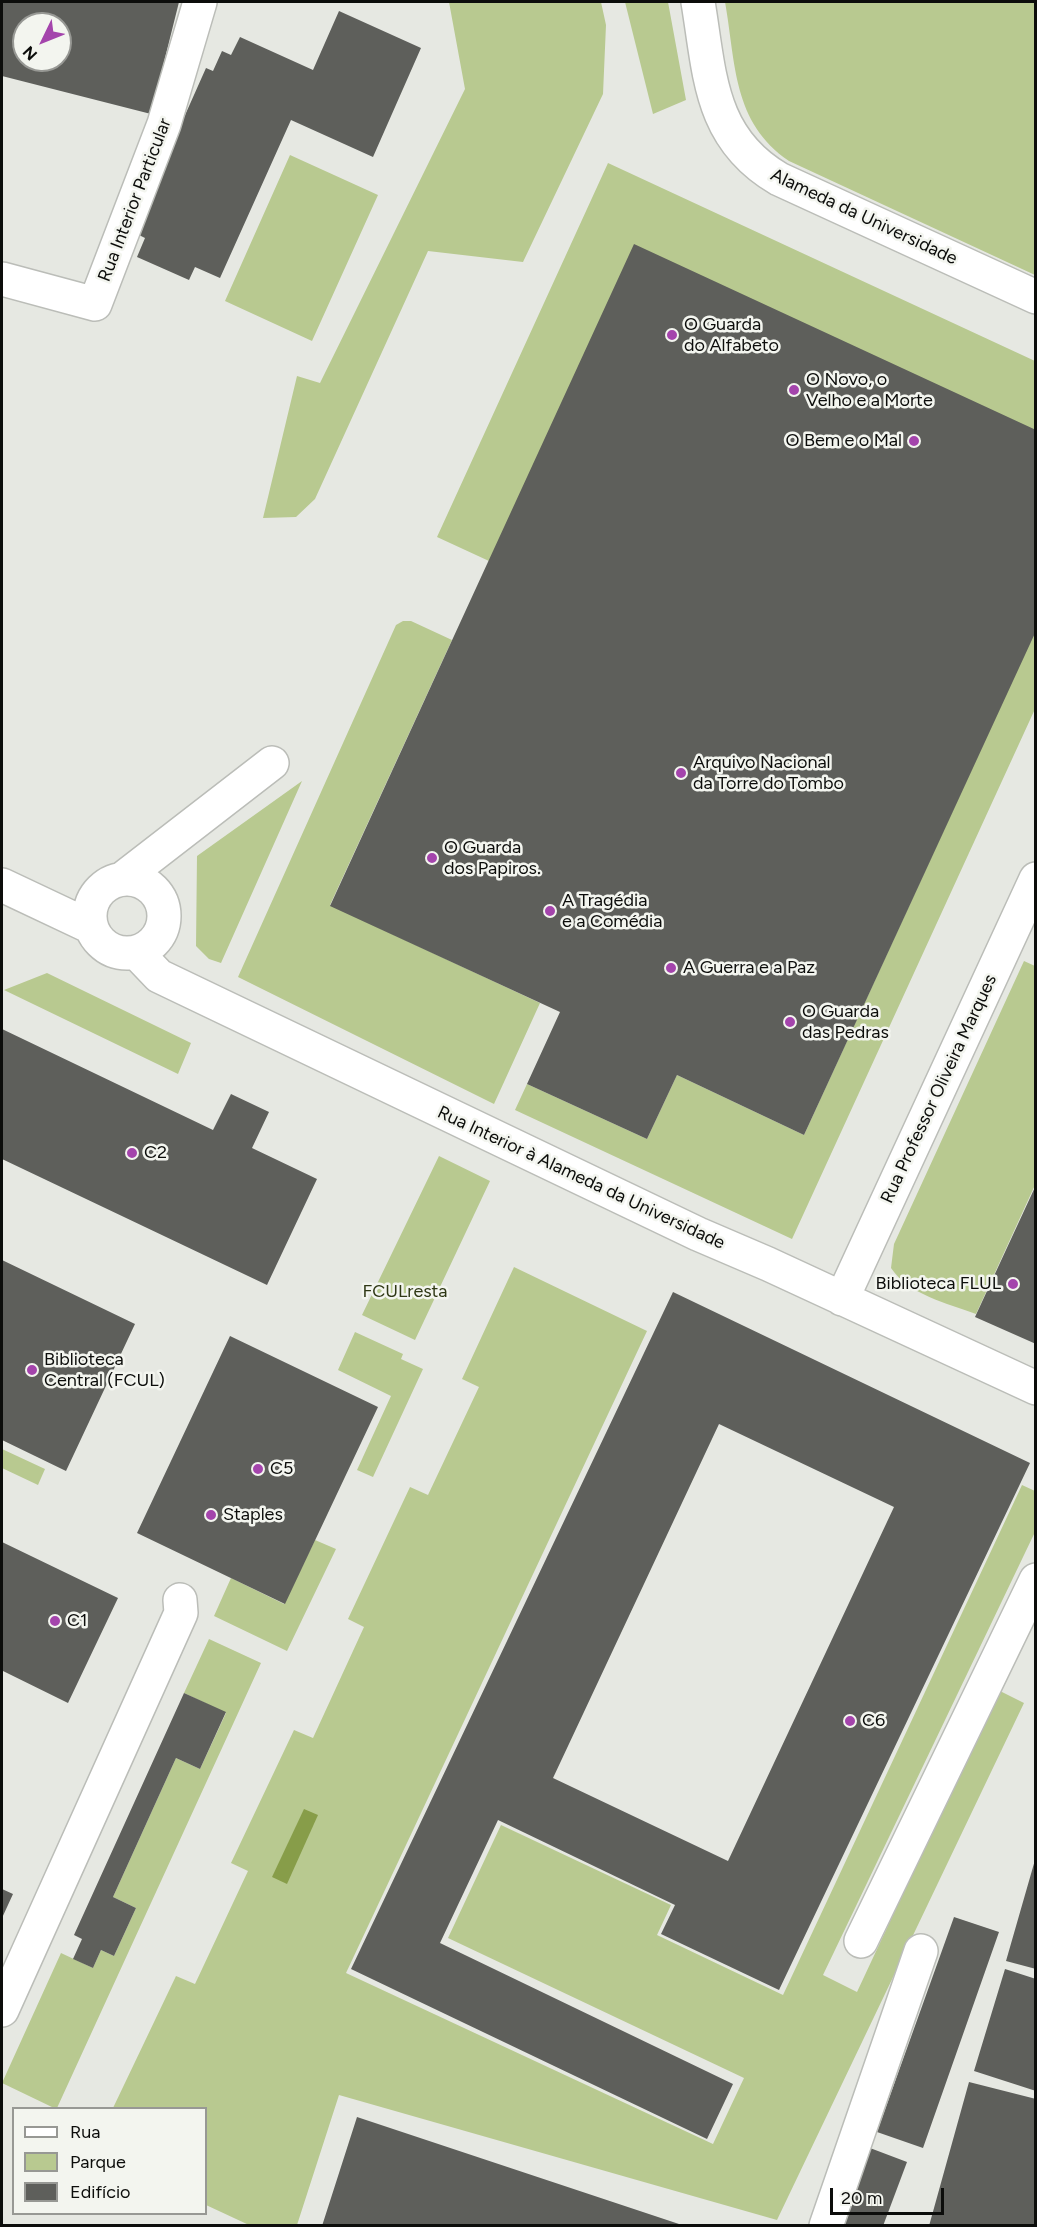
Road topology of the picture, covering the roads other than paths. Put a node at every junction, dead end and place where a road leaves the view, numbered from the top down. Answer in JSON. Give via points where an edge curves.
{"nodes":[{"id":1,"x":200,"y":2,"type":"edge"},
{"id":2,"x":698,"y":2,"type":"edge"},
{"id":3,"x":2,"y":279,"type":"edge"},
{"id":4,"x":1035,"y":297,"type":"edge"},
{"id":5,"x":272,"y":763,"type":"dead end"},
{"id":6,"x":122,"y":879,"type":"junction"},
{"id":7,"x":1035,"y":879,"type":"edge"},
{"id":8,"x":2,"y":885,"type":"edge"},
{"id":9,"x":91,"y":927,"type":"junction"},
{"id":10,"x":136,"y":952,"type":"junction"},
{"id":11,"x":843,"y":1299,"type":"junction"},
{"id":12,"x":1035,"y":1388,"type":"edge"},
{"id":13,"x":1035,"y":1580,"type":"edge"},
{"id":14,"x":180,"y":1600,"type":"dead end"},
{"id":15,"x":861,"y":1941,"type":"dead end"},
{"id":16,"x":921,"y":1951,"type":"dead end"},
{"id":17,"x":2,"y":2010,"type":"edge"},
{"id":18,"x":826,"y":2226,"type":"edge"}],
"edges":[{"from":1,"to":3,"type":"street","name":"Rua Interior Particular","via":[[165,124],[95,304]]},
{"from":2,"to":4,"type":"street","name":"Alameda da Universidade","via":[[713,96],[727,130],[750,159],[779,179]]},
{"from":5,"to":6,"type":"street"},
{"from":6,"to":9,"type":"street","via":[[100,891],[93,901]]},
{"from":6,"to":10,"type":"street","via":[[147,884],[163,903],[163,928],[157,939]]},
{"from":7,"to":11,"type":"street","name":"Rua Professor Oliveira Marques"},
{"from":8,"to":9,"type":"street"},
{"from":9,"to":10,"type":"street","via":[[104,946],[125,954]]},
{"from":10,"to":11,"type":"street","name":"Rua Interior à Alameda da Universidade","via":[[159,976],[648,1211]]},
{"from":11,"to":12,"type":"street","name":"Rua Interior à Alameda da Universidade"},
{"from":13,"to":15,"type":"street"},
{"from":14,"to":17,"type":"street","via":[[181,1614]]},
{"from":16,"to":18,"type":"street"}]}
